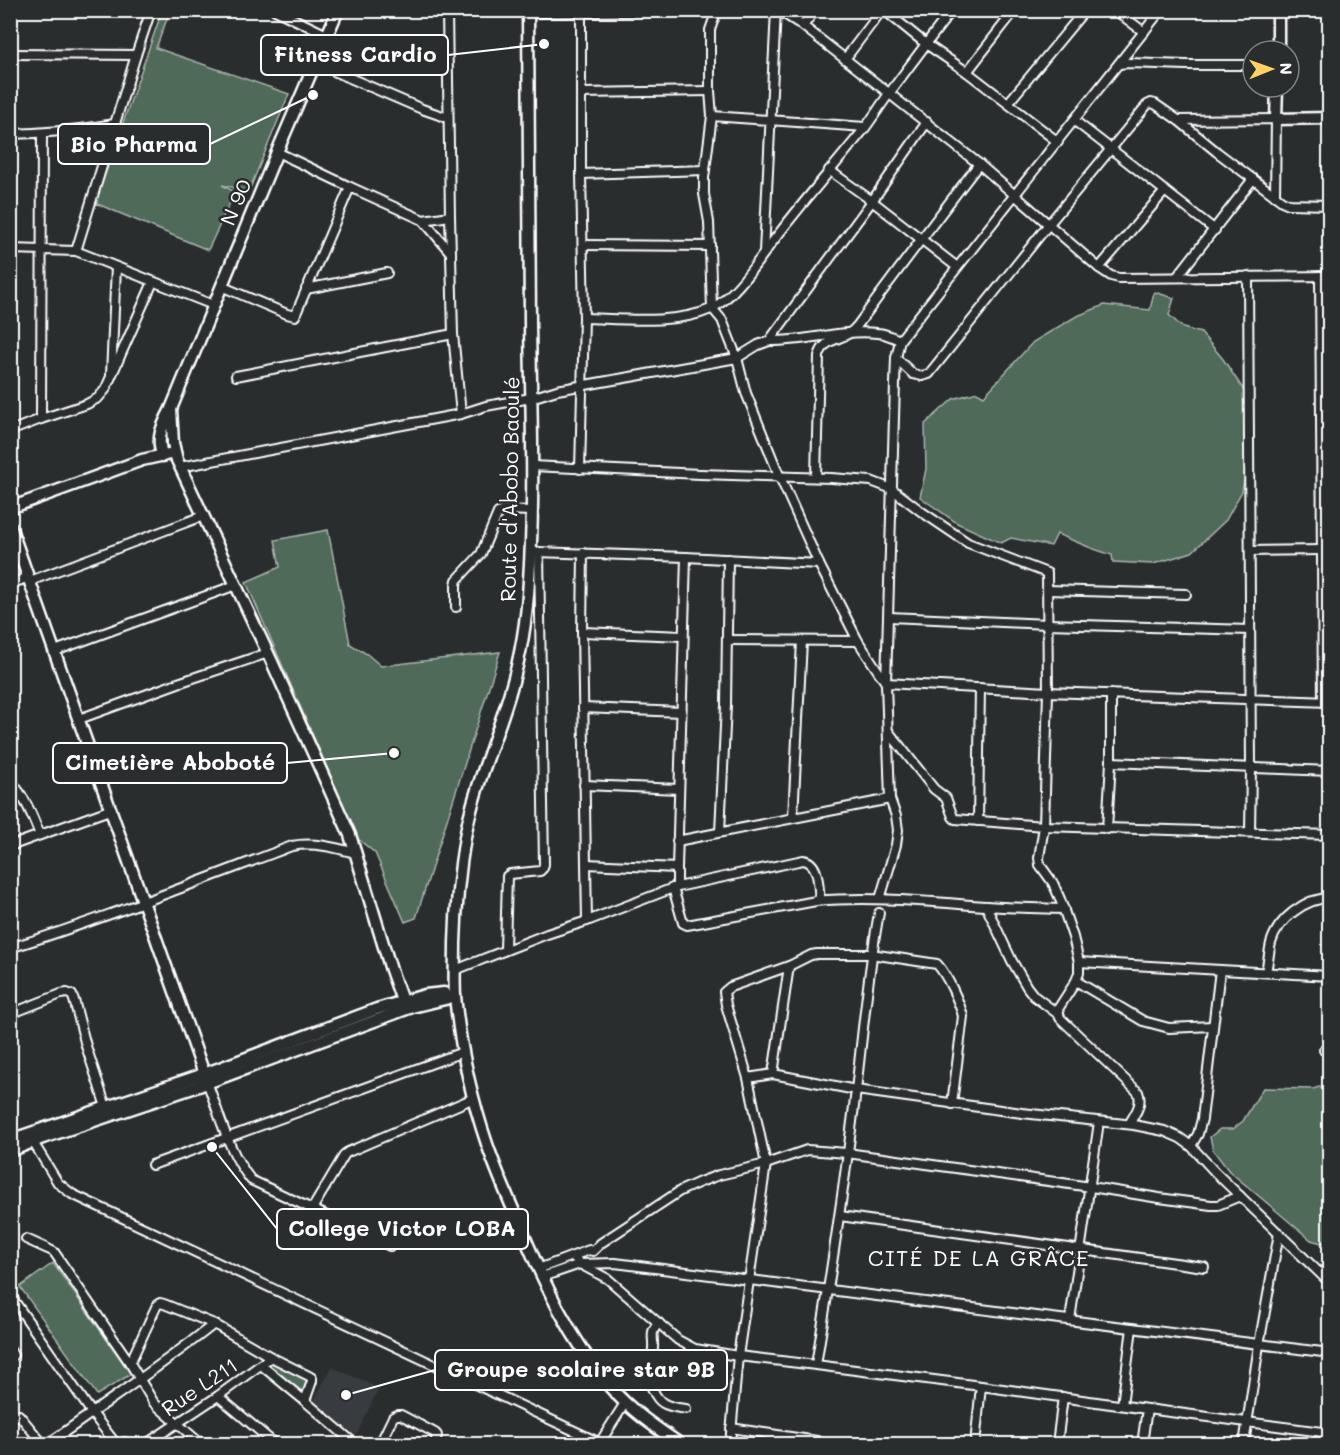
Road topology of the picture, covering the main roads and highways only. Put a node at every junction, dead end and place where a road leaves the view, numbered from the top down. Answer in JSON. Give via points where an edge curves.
{"nodes":[{"id":1,"x":338,"y":10,"type":"edge"},
{"id":2,"x":1278,"y":10,"type":"edge"},
{"id":3,"x":528,"y":12,"type":"edge"},
{"id":4,"x":1278,"y":39,"type":"edge"},
{"id":5,"x":1277,"y":99,"type":"edge"},
{"id":6,"x":1329,"y":118,"type":"edge"},
{"id":7,"x":171,"y":409,"type":"junction"},
{"id":8,"x":159,"y":445,"type":"junction"},
{"id":9,"x":174,"y":447,"type":"junction"},
{"id":10,"x":163,"y":456,"type":"junction"},
{"id":11,"x":142,"y":460,"type":"junction"},
{"id":12,"x":180,"y":467,"type":"junction"},
{"id":13,"x":10,"y":508,"type":"edge"},
{"id":14,"x":10,"y":526,"type":"edge"},
{"id":15,"x":455,"y":994,"type":"junction"},
{"id":16,"x":403,"y":1005,"type":"junction"},
{"id":17,"x":206,"y":1078,"type":"junction"},
{"id":18,"x":10,"y":1140,"type":"edge"},
{"id":19,"x":10,"y":1151,"type":"edge"},
{"id":20,"x":680,"y":1444,"type":"edge"}],
"edges":[{"from":1,"to":7,"type":"main road","name":"N 90"},
{"from":2,"to":4,"type":"main road"},
{"from":3,"to":15,"type":"main road","name":"Route d'Abobo Baoulé","via":[[531,511],[535,552],[511,689],[465,834],[456,919]]},
{"from":5,"to":6,"type":"main road","via":[[1276,119]]},
{"from":7,"to":8,"type":"main road","name":"N 90","via":[[161,429]]},
{"from":7,"to":9,"type":"main road","name":"N 90"},
{"from":8,"to":9,"type":"main road"},
{"from":8,"to":10,"type":"main road"},
{"from":8,"to":11,"type":"main road"},
{"from":9,"to":10,"type":"main road"},
{"from":9,"to":12,"type":"main road","name":"N 90"},
{"from":10,"to":11,"type":"main road"},
{"from":10,"to":12,"type":"main road"},
{"from":11,"to":13,"type":"main road"},
{"from":12,"to":16,"type":"main road","name":"N 90","via":[[350,835]]},
{"from":14,"to":17,"type":"main road"},
{"from":15,"to":16,"type":"main road","via":[[425,995]]},
{"from":15,"to":20,"type":"main road","name":"Route d'Abobo Baoulé","via":[[463,1052],[486,1141],[540,1273],[588,1358],[609,1385],[625,1403]]},
{"from":16,"to":17,"type":"main road"},
{"from":17,"to":18,"type":"main road"},
{"from":17,"to":19,"type":"main road"}]}
